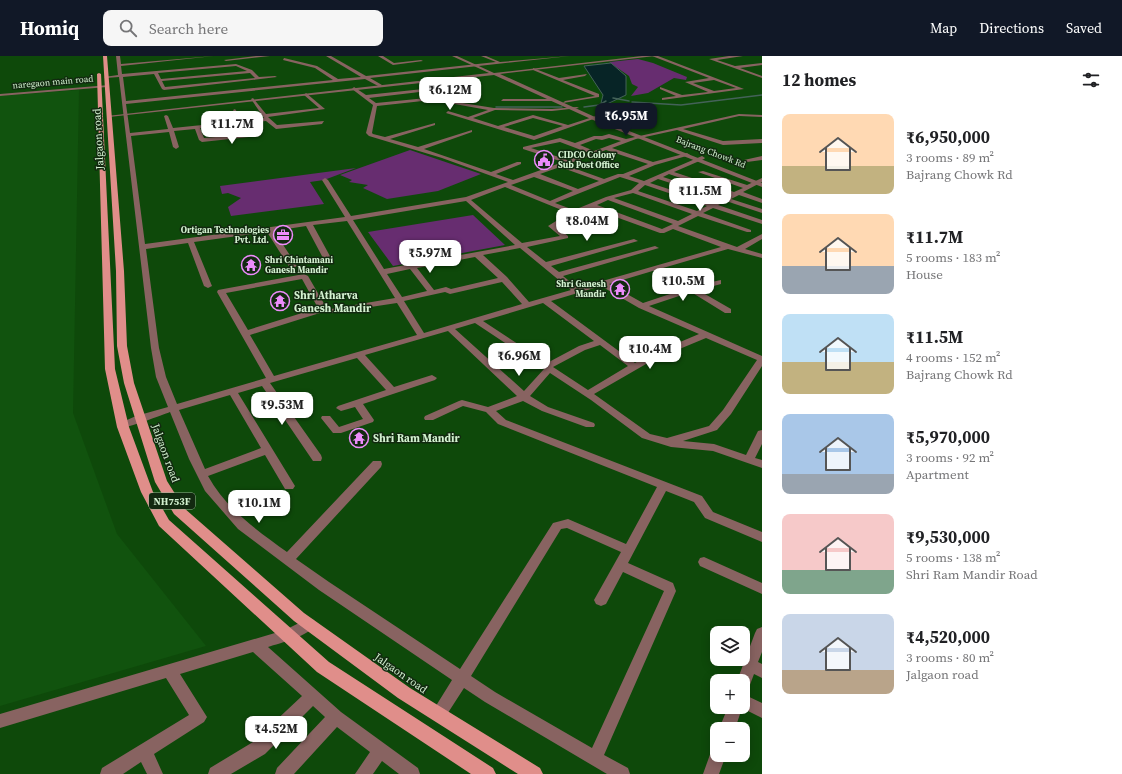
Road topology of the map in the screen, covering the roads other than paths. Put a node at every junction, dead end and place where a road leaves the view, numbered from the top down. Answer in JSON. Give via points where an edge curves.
{"nodes":[{"id":1,"x":98,"y":56,"type":"edge"},
{"id":2,"x":105,"y":56,"type":"edge"},
{"id":3,"x":118,"y":56,"type":"edge"},
{"id":4,"x":212,"y":56,"type":"edge"},
{"id":5,"x":268,"y":56,"type":"edge"},
{"id":6,"x":328,"y":56,"type":"edge"},
{"id":7,"x":380,"y":56,"type":"edge"},
{"id":8,"x":412,"y":56,"type":"edge"},
{"id":9,"x":454,"y":56,"type":"edge"},
{"id":10,"x":462,"y":56,"type":"edge"},
{"id":11,"x":483,"y":56,"type":"edge"},
{"id":12,"x":525,"y":56,"type":"edge"},
{"id":13,"x":568,"y":56,"type":"edge"},
{"id":14,"x":653,"y":56,"type":"edge"},
{"id":15,"x":733,"y":56,"type":"edge"},
{"id":16,"x":741,"y":56,"type":"edge"},
{"id":17,"x":297,"y":57,"type":"edge"},
{"id":18,"x":503,"y":57,"type":"edge"},
{"id":19,"x":181,"y":58,"type":"edge"},
{"id":20,"x":534,"y":60,"type":"junction"},
{"id":21,"x":421,"y":61,"type":"junction"},
{"id":22,"x":514,"y":62,"type":"junction"},
{"id":23,"x":500,"y":63,"type":"junction"},
{"id":24,"x":342,"y":64,"type":"junction"},
{"id":25,"x":762,"y":64,"type":"edge"},
{"id":26,"x":120,"y":65,"type":"junction"},
{"id":27,"x":481,"y":65,"type":"junction"},
{"id":28,"x":323,"y":66,"type":"dead end"},
{"id":29,"x":329,"y":66,"type":"dead end"},
{"id":30,"x":476,"y":66,"type":"junction"},
{"id":31,"x":316,"y":67,"type":"junction"},
{"id":32,"x":733,"y":67,"type":"junction"},
{"id":33,"x":534,"y":69,"type":"junction"},
{"id":34,"x":434,"y":70,"type":"junction"},
{"id":35,"x":120,"y":71,"type":"junction"},
{"id":36,"x":251,"y":72,"type":"junction"},
{"id":37,"x":156,"y":73,"type":"junction"},
{"id":38,"x":496,"y":73,"type":"junction"},
{"id":39,"x":585,"y":75,"type":"dead end"},
{"id":40,"x":121,"y":76,"type":"junction"},
{"id":41,"x":760,"y":76,"type":"edge"},
{"id":42,"x":275,"y":77,"type":"dead end"},
{"id":43,"x":366,"y":77,"type":"junction"},
{"id":44,"x":462,"y":77,"type":"junction"},
{"id":45,"x":448,"y":78,"type":"junction"},
{"id":46,"x":258,"y":79,"type":"junction"},
{"id":47,"x":558,"y":79,"type":"junction"},
{"id":48,"x":714,"y":79,"type":"junction"},
{"id":49,"x":160,"y":80,"type":"junction"},
{"id":50,"x":336,"y":80,"type":"junction"},
{"id":51,"x":418,"y":82,"type":"junction"},
{"id":52,"x":104,"y":84,"type":"junction"},
{"id":53,"x":210,"y":84,"type":"junction"},
{"id":54,"x":590,"y":85,"type":"dead end"},
{"id":55,"x":380,"y":86,"type":"junction"},
{"id":56,"x":577,"y":87,"type":"junction"},
{"id":57,"x":354,"y":88,"type":"junction"},
{"id":58,"x":662,"y":88,"type":"dead end"},
{"id":59,"x":429,"y":90,"type":"junction"},
{"id":60,"x":227,"y":92,"type":"junction"},
{"id":61,"x":477,"y":92,"type":"dead end"},
{"id":62,"x":217,"y":93,"type":"junction"},
{"id":63,"x":714,"y":93,"type":"junction"},
{"id":64,"x":0,"y":94,"type":"edge"},
{"id":65,"x":306,"y":94,"type":"junction"},
{"id":66,"x":365,"y":97,"type":"junction"},
{"id":67,"x":440,"y":97,"type":"junction"},
{"id":68,"x":682,"y":97,"type":"junction"},
{"id":69,"x":664,"y":99,"type":"dead end"},
{"id":70,"x":252,"y":100,"type":"junction"},
{"id":71,"x":503,"y":100,"type":"dead end"},
{"id":72,"x":553,"y":100,"type":"junction"},
{"id":73,"x":565,"y":102,"type":"junction"},
{"id":74,"x":375,"y":105,"type":"junction"},
{"id":75,"x":126,"y":108,"type":"junction"},
{"id":76,"x":575,"y":108,"type":"junction"},
{"id":77,"x":494,"y":109,"type":"junction"},
{"id":78,"x":235,"y":110,"type":"dead end"},
{"id":79,"x":209,"y":113,"type":"dead end"},
{"id":80,"x":108,"y":116,"type":"junction"},
{"id":81,"x":166,"y":116,"type":"dead end"},
{"id":82,"x":762,"y":116,"type":"edge"},
{"id":83,"x":266,"y":117,"type":"junction"},
{"id":84,"x":595,"y":117,"type":"junction"},
{"id":85,"x":469,"y":118,"type":"junction"},
{"id":86,"x":251,"y":121,"type":"junction"},
{"id":87,"x":242,"y":122,"type":"junction"},
{"id":88,"x":322,"y":122,"type":"dead end"},
{"id":89,"x":225,"y":124,"type":"junction"},
{"id":90,"x":433,"y":124,"type":"dead end"},
{"id":91,"x":215,"y":125,"type":"junction"},
{"id":92,"x":567,"y":126,"type":"junction"},
{"id":93,"x":197,"y":127,"type":"junction"},
{"id":94,"x":499,"y":127,"type":"junction"},
{"id":95,"x":678,"y":128,"type":"junction"},
{"id":96,"x":170,"y":130,"type":"junction"},
{"id":97,"x":470,"y":131,"type":"dead end"},
{"id":98,"x":128,"y":135,"type":"junction"},
{"id":99,"x":643,"y":136,"type":"junction"},
{"id":100,"x":232,"y":137,"type":"junction"},
{"id":101,"x":592,"y":138,"type":"junction"},
{"id":102,"x":385,"y":139,"type":"junction"},
{"id":103,"x":762,"y":140,"type":"edge"},
{"id":104,"x":626,"y":141,"type":"junction"},
{"id":105,"x":751,"y":142,"type":"junction"},
{"id":106,"x":575,"y":145,"type":"junction"},
{"id":107,"x":614,"y":145,"type":"junction"},
{"id":108,"x":176,"y":147,"type":"dead end"},
{"id":109,"x":762,"y":147,"type":"edge"},
{"id":110,"x":606,"y":148,"type":"junction"},
{"id":111,"x":418,"y":150,"type":"junction"},
{"id":112,"x":594,"y":153,"type":"junction"},
{"id":113,"x":687,"y":155,"type":"junction"},
{"id":114,"x":700,"y":158,"type":"junction"},
{"id":115,"x":762,"y":158,"type":"edge"},
{"id":116,"x":747,"y":160,"type":"dead end"},
{"id":117,"x":568,"y":162,"type":"junction"},
{"id":118,"x":519,"y":164,"type":"dead end"},
{"id":119,"x":653,"y":164,"type":"junction"},
{"id":120,"x":559,"y":165,"type":"junction"},
{"id":121,"x":668,"y":172,"type":"junction"},
{"id":122,"x":701,"y":172,"type":"dead end"},
{"id":123,"x":492,"y":174,"type":"junction"},
{"id":124,"x":533,"y":174,"type":"junction"},
{"id":125,"x":624,"y":176,"type":"junction"},
{"id":126,"x":657,"y":177,"type":"junction"},
{"id":127,"x":325,"y":180,"type":"dead end"},
{"id":128,"x":604,"y":181,"type":"junction"},
{"id":129,"x":513,"y":182,"type":"junction"},
{"id":130,"x":760,"y":182,"type":"edge"},
{"id":131,"x":644,"y":183,"type":"junction"},
{"id":132,"x":505,"y":185,"type":"junction"},
{"id":133,"x":747,"y":187,"type":"junction"},
{"id":134,"x":633,"y":191,"type":"junction"},
{"id":135,"x":577,"y":192,"type":"junction"},
{"id":136,"x":735,"y":193,"type":"junction"},
{"id":137,"x":608,"y":198,"type":"junction"},
{"id":138,"x":468,"y":199,"type":"junction"},
{"id":139,"x":724,"y":199,"type":"junction"},
{"id":140,"x":762,"y":201,"type":"edge"},
{"id":141,"x":549,"y":203,"type":"junction"},
{"id":142,"x":593,"y":206,"type":"junction"},
{"id":143,"x":711,"y":206,"type":"junction"},
{"id":144,"x":762,"y":211,"type":"edge"},
{"id":145,"x":698,"y":212,"type":"junction"},
{"id":146,"x":575,"y":213,"type":"junction"},
{"id":147,"x":351,"y":218,"type":"junction"},
{"id":148,"x":762,"y":222,"type":"edge"},
{"id":149,"x":308,"y":223,"type":"junction"},
{"id":150,"x":674,"y":225,"type":"junction"},
{"id":151,"x":269,"y":229,"type":"junction"},
{"id":152,"x":749,"y":231,"type":"dead end"},
{"id":153,"x":761,"y":237,"type":"edge"},
{"id":154,"x":190,"y":240,"type":"junction"},
{"id":155,"x":634,"y":241,"type":"dead end"},
{"id":156,"x":521,"y":245,"type":"junction"},
{"id":157,"x":142,"y":247,"type":"junction"},
{"id":158,"x":728,"y":247,"type":"junction"},
{"id":159,"x":655,"y":248,"type":"dead end"},
{"id":160,"x":738,"y":250,"type":"junction"},
{"id":161,"x":477,"y":254,"type":"junction"},
{"id":162,"x":762,"y":256,"type":"edge"},
{"id":163,"x":328,"y":258,"type":"dead end"},
{"id":164,"x":545,"y":265,"type":"junction"},
{"id":165,"x":294,"y":266,"type":"dead end"},
{"id":166,"x":412,"y":266,"type":"junction"},
{"id":167,"x":657,"y":268,"type":"junction"},
{"id":168,"x":383,"y":272,"type":"junction"},
{"id":169,"x":557,"y":275,"type":"junction"},
{"id":170,"x":504,"y":279,"type":"junction"},
{"id":171,"x":718,"y":282,"type":"dead end"},
{"id":172,"x":603,"y":284,"type":"junction"},
{"id":173,"x":208,"y":286,"type":"dead end"},
{"id":174,"x":692,"y":289,"type":"junction"},
{"id":175,"x":576,"y":290,"type":"junction"},
{"id":176,"x":432,"y":293,"type":"junction"},
{"id":177,"x":400,"y":300,"type":"junction"},
{"id":178,"x":544,"y":300,"type":"junction"},
{"id":179,"x":527,"y":305,"type":"junction"},
{"id":180,"x":642,"y":306,"type":"junction"},
{"id":181,"x":323,"y":309,"type":"junction"},
{"id":182,"x":728,"y":311,"type":"dead end"},
{"id":183,"x":476,"y":320,"type":"junction"},
{"id":184,"x":449,"y":328,"type":"junction"},
{"id":185,"x":245,"y":334,"type":"junction"},
{"id":186,"x":707,"y":334,"type":"junction"},
{"id":187,"x":422,"y":336,"type":"junction"},
{"id":188,"x":601,"y":342,"type":"junction"},
{"id":189,"x":360,"y":354,"type":"junction"},
{"id":190,"x":762,"y":359,"type":"edge"},
{"id":191,"x":635,"y":367,"type":"junction"},
{"id":192,"x":547,"y":368,"type":"junction"},
{"id":193,"x":432,"y":378,"type":"dead end"},
{"id":194,"x":268,"y":381,"type":"junction"},
{"id":195,"x":392,"y":391,"type":"junction"},
{"id":196,"x":233,"y":392,"type":"junction"},
{"id":197,"x":587,"y":394,"type":"junction"},
{"id":198,"x":524,"y":397,"type":"junction"},
{"id":199,"x":357,"y":403,"type":"junction"},
{"id":200,"x":341,"y":408,"type":"dead end"},
{"id":201,"x":174,"y":409,"type":"junction"},
{"id":202,"x":489,"y":410,"type":"junction"},
{"id":203,"x":140,"y":418,"type":"junction"},
{"id":204,"x":326,"y":418,"type":"dead end"},
{"id":205,"x":429,"y":418,"type":"dead end"},
{"id":206,"x":122,"y":426,"type":"junction"},
{"id":207,"x":590,"y":426,"type":"dead end"},
{"id":208,"x":762,"y":433,"type":"edge"},
{"id":209,"x":668,"y":442,"type":"junction"},
{"id":210,"x":268,"y":450,"type":"junction"},
{"id":211,"x":318,"y":458,"type":"dead end"},
{"id":212,"x":749,"y":460,"type":"junction"},
{"id":213,"x":377,"y":464,"type":"dead end"},
{"id":214,"x":762,"y":464,"type":"edge"},
{"id":215,"x":202,"y":474,"type":"junction"},
{"id":216,"x":664,"y":484,"type":"junction"},
{"id":217,"x":289,"y":486,"type":"dead end"},
{"id":218,"x":762,"y":537,"type":"edge"},
{"id":219,"x":628,"y":550,"type":"junction"},
{"id":220,"x":288,"y":560,"type":"junction"},
{"id":221,"x":704,"y":562,"type":"dead end"},
{"id":222,"x":620,"y":565,"type":"junction"},
{"id":223,"x":762,"y":589,"type":"edge"},
{"id":224,"x":601,"y":600,"type":"dead end"},
{"id":225,"x":309,"y":624,"type":"junction"},
{"id":226,"x":762,"y":633,"type":"edge"},
{"id":227,"x":288,"y":635,"type":"junction"},
{"id":228,"x":255,"y":645,"type":"junction"},
{"id":229,"x":756,"y":668,"type":"edge"},
{"id":230,"x":170,"y":671,"type":"junction"},
{"id":231,"x":462,"y":678,"type":"junction"},
{"id":232,"x":313,"y":696,"type":"junction"},
{"id":233,"x":750,"y":705,"type":"edge"},
{"id":234,"x":762,"y":711,"type":"edge"},
{"id":235,"x":439,"y":714,"type":"junction"},
{"id":236,"x":336,"y":717,"type":"junction"},
{"id":237,"x":0,"y":721,"type":"edge"},
{"id":238,"x":144,"y":751,"type":"junction"},
{"id":239,"x":380,"y":751,"type":"junction"},
{"id":240,"x":595,"y":758,"type":"junction"},
{"id":241,"x":715,"y":762,"type":"edge"},
{"id":242,"x":108,"y":774,"type":"edge"},
{"id":243,"x":154,"y":774,"type":"edge"},
{"id":244,"x":216,"y":774,"type":"edge"},
{"id":245,"x":284,"y":774,"type":"edge"},
{"id":246,"x":363,"y":774,"type":"edge"},
{"id":247,"x":412,"y":774,"type":"edge"},
{"id":248,"x":487,"y":774,"type":"edge"},
{"id":249,"x":534,"y":774,"type":"edge"},
{"id":250,"x":622,"y":774,"type":"edge"},
{"id":251,"x":711,"y":774,"type":"edge"}],
"edges":[{"from":1,"to":52,"type":"highway","name":"Jalgaon road","number":"NH753F"},
{"from":2,"to":52,"type":"highway","name":"Jalgaon road","number":"NH753F"},
{"from":3,"to":26,"type":"street"},
{"from":4,"to":19,"type":"street"},
{"from":5,"to":35,"type":"street"},
{"from":6,"to":24,"type":"street"},
{"from":7,"to":21,"type":"street","via":[[393,64]]},
{"from":8,"to":21,"type":"street"},
{"from":9,"to":30,"type":"street"},
{"from":10,"to":27,"type":"street"},
{"from":11,"to":23,"type":"street"},
{"from":12,"to":20,"type":"street"},
{"from":13,"to":20,"type":"street"},
{"from":14,"to":33,"type":"street"},
{"from":14,"to":48,"type":"street"},
{"from":15,"to":16,"type":"street"},
{"from":15,"to":32,"type":"street","via":[[711,59]]},
{"from":17,"to":31,"type":"street","via":[[284,58]]},
{"from":18,"to":22,"type":"street"},
{"from":19,"to":26,"type":"street"},
{"from":20,"to":22,"type":"street"},
{"from":21,"to":34,"type":"street"},
{"from":22,"to":23,"type":"street"},
{"from":23,"to":27,"type":"street"},
{"from":24,"to":29,"type":"street"},
{"from":24,"to":43,"type":"street"},
{"from":25,"to":32,"type":"street"},
{"from":26,"to":35,"type":"street"},
{"from":27,"to":30,"type":"street"},
{"from":27,"to":38,"type":"street"},
{"from":28,"to":31,"type":"street"},
{"from":30,"to":34,"type":"street"},
{"from":30,"to":38,"type":"street"},
{"from":31,"to":50,"type":"street"},
{"from":32,"to":41,"type":"street"},
{"from":33,"to":38,"type":"street"},
{"from":33,"to":47,"type":"street"},
{"from":34,"to":43,"type":"street"},
{"from":34,"to":45,"type":"street"},
{"from":35,"to":40,"type":"street"},
{"from":36,"to":37,"type":"street","name":"naregaon main road","via":[[236,65]]},
{"from":36,"to":46,"type":"street"},
{"from":36,"to":49,"type":"street"},
{"from":37,"to":40,"type":"street","name":"naregaon main road"},
{"from":37,"to":49,"type":"street"},
{"from":38,"to":44,"type":"street"},
{"from":38,"to":72,"type":"street","name":"Bajrang Chowk Rd"},
{"from":38,"to":73,"type":"street","name":"Bajrang Chowk Rd"},
{"from":39,"to":47,"type":"street"},
{"from":40,"to":52,"type":"street","name":"naregaon main road"},
{"from":40,"to":75,"type":"street"},
{"from":42,"to":46,"type":"street"},
{"from":43,"to":50,"type":"street"},
{"from":43,"to":55,"type":"street"},
{"from":44,"to":45,"type":"street"},
{"from":44,"to":59,"type":"street","via":[[475,85]]},
{"from":45,"to":51,"type":"street"},
{"from":46,"to":53,"type":"street"},
{"from":47,"to":56,"type":"street"},
{"from":48,"to":63,"type":"street","via":[[687,82]]},
{"from":48,"to":63,"type":"street","via":[[742,90]]},
{"from":49,"to":53,"type":"street","via":[[164,89]]},
{"from":50,"to":60,"type":"street"},
{"from":51,"to":55,"type":"street"},
{"from":51,"to":59,"type":"street"},
{"from":52,"to":64,"type":"street","name":"naregaon main road"},
{"from":52,"to":80,"type":"highway","name":"Jalgaon road","number":"NH753F"},
{"from":52,"to":206,"type":"highway","name":"Jalgaon road","number":"NH753F","via":[[110,369]]},
{"from":53,"to":62,"type":"street"},
{"from":54,"to":56,"type":"street"},
{"from":55,"to":57,"type":"street"},
{"from":56,"to":73,"type":"street","via":[[597,97]]},
{"from":57,"to":65,"type":"street"},
{"from":57,"to":66,"type":"street"},
{"from":58,"to":68,"type":"street"},
{"from":59,"to":66,"type":"street"},
{"from":59,"to":67,"type":"street"},
{"from":60,"to":62,"type":"street"},
{"from":60,"to":70,"type":"street"},
{"from":61,"to":67,"type":"street"},
{"from":62,"to":75,"type":"street"},
{"from":63,"to":68,"type":"street"},
{"from":65,"to":70,"type":"street"},
{"from":65,"to":83,"type":"street","via":[[323,109]]},
{"from":66,"to":74,"type":"street"},
{"from":67,"to":74,"type":"street"},
{"from":67,"to":77,"type":"street","via":[[453,103]]},
{"from":68,"to":69,"type":"street"},
{"from":70,"to":75,"type":"street"},
{"from":70,"to":83,"type":"street"},
{"from":71,"to":72,"type":"street"},
{"from":72,"to":76,"type":"street","name":"Bajrang Chowk Rd"},
{"from":73,"to":76,"type":"street","name":"Bajrang Chowk Rd"},
{"from":74,"to":102,"type":"street","via":[[369,134]]},
{"from":75,"to":80,"type":"street"},
{"from":75,"to":98,"type":"street"},
{"from":76,"to":77,"type":"street"},
{"from":76,"to":84,"type":"street","name":"Bajrang Chowk Rd"},
{"from":77,"to":85,"type":"street"},
{"from":77,"to":85,"type":"street","via":[[447,112]]},
{"from":78,"to":87,"type":"street"},
{"from":79,"to":91,"type":"street"},
{"from":80,"to":203,"type":"highway","name":"Jalgaon road","number":"NH753F","via":[[120,271],[122,346],[129,383]]},
{"from":81,"to":96,"type":"street"},
{"from":82,"to":95,"type":"street","via":[[739,115]]},
{"from":83,"to":86,"type":"street"},
{"from":83,"to":88,"type":"street","via":[[276,127]]},
{"from":84,"to":92,"type":"street"},
{"from":84,"to":99,"type":"street","name":"Bajrang Chowk Rd"},
{"from":85,"to":94,"type":"street"},
{"from":86,"to":87,"type":"street"},
{"from":86,"to":100,"type":"street","via":[[261,136]]},
{"from":87,"to":89,"type":"street"},
{"from":89,"to":91,"type":"street"},
{"from":89,"to":100,"type":"street"},
{"from":90,"to":102,"type":"street"},
{"from":91,"to":93,"type":"street"},
{"from":92,"to":94,"type":"street","via":[[533,116]]},
{"from":92,"to":94,"type":"street","via":[[534,138]]},
{"from":93,"to":96,"type":"street"},
{"from":93,"to":100,"type":"street","via":[[202,140]]},
{"from":95,"to":99,"type":"street"},
{"from":95,"to":105,"type":"street","via":[[715,142]]},
{"from":96,"to":98,"type":"street"},
{"from":96,"to":108,"type":"street"},
{"from":97,"to":111,"type":"street"},
{"from":98,"to":157,"type":"street"},
{"from":99,"to":104,"type":"street"},
{"from":99,"to":113,"type":"street","name":"Bajrang Chowk Rd"},
{"from":99,"to":114,"type":"street","name":"Bajrang Chowk Rd"},
{"from":101,"to":104,"type":"street","via":[[609,136]]},
{"from":101,"to":106,"type":"street"},
{"from":101,"to":107,"type":"street"},
{"from":102,"to":111,"type":"street"},
{"from":103,"to":105,"type":"street"},
{"from":104,"to":107,"type":"street"},
{"from":105,"to":109,"type":"street"},
{"from":106,"to":112,"type":"street"},
{"from":106,"to":117,"type":"street","via":[[560,140],[525,148]]},
{"from":107,"to":110,"type":"street"},
{"from":110,"to":112,"type":"street"},
{"from":110,"to":119,"type":"street"},
{"from":111,"to":123,"type":"street"},
{"from":112,"to":117,"type":"street"},
{"from":113,"to":114,"type":"street","name":"Bajrang Chowk Rd"},
{"from":113,"to":119,"type":"street"},
{"from":114,"to":121,"type":"street"},
{"from":114,"to":130,"type":"street","name":"Bajrang Chowk Rd"},
{"from":115,"to":116,"type":"street"},
{"from":117,"to":120,"type":"street"},
{"from":118,"to":123,"type":"street"},
{"from":119,"to":125,"type":"street"},
{"from":120,"to":124,"type":"street"},
{"from":120,"to":128,"type":"street"},
{"from":121,"to":126,"type":"street"},
{"from":121,"to":136,"type":"street"},
{"from":122,"to":133,"type":"street"},
{"from":123,"to":129,"type":"street"},
{"from":124,"to":129,"type":"street"},
{"from":124,"to":135,"type":"street"},
{"from":125,"to":128,"type":"street"},
{"from":125,"to":131,"type":"street"},
{"from":126,"to":131,"type":"street"},
{"from":126,"to":139,"type":"street"},
{"from":127,"to":147,"type":"street"},
{"from":128,"to":135,"type":"street"},
{"from":129,"to":132,"type":"street"},
{"from":130,"to":133,"type":"street"},
{"from":131,"to":134,"type":"street"},
{"from":131,"to":143,"type":"street"},
{"from":132,"to":138,"type":"street"},
{"from":132,"to":141,"type":"street"},
{"from":133,"to":136,"type":"street"},
{"from":134,"to":137,"type":"street"},
{"from":134,"to":145,"type":"street"},
{"from":135,"to":141,"type":"street"},
{"from":136,"to":139,"type":"street"},
{"from":136,"to":140,"type":"street"},
{"from":137,"to":142,"type":"street"},
{"from":137,"to":150,"type":"street"},
{"from":138,"to":147,"type":"street"},
{"from":138,"to":156,"type":"street"},
{"from":139,"to":143,"type":"street"},
{"from":139,"to":144,"type":"street"},
{"from":141,"to":146,"type":"street"},
{"from":142,"to":146,"type":"street"},
{"from":142,"to":150,"type":"street","via":[[662,232]]},
{"from":143,"to":145,"type":"street"},
{"from":143,"to":148,"type":"street"},
{"from":145,"to":150,"type":"street"},
{"from":145,"to":152,"type":"street"},
{"from":146,"to":156,"type":"street","via":[[551,226],[566,237]]},
{"from":147,"to":149,"type":"street"},
{"from":147,"to":168,"type":"street"},
{"from":149,"to":151,"type":"street"},
{"from":149,"to":163,"type":"street"},
{"from":150,"to":158,"type":"street"},
{"from":151,"to":154,"type":"street"},
{"from":151,"to":165,"type":"street"},
{"from":153,"to":160,"type":"street"},
{"from":154,"to":157,"type":"street"},
{"from":154,"to":173,"type":"street"},
{"from":155,"to":164,"type":"street"},
{"from":156,"to":161,"type":"street"},
{"from":156,"to":164,"type":"street"},
{"from":157,"to":201,"type":"street","via":[[155,348],[161,377]]},
{"from":158,"to":160,"type":"street"},
{"from":158,"to":167,"type":"street"},
{"from":159,"to":169,"type":"street"},
{"from":160,"to":162,"type":"street"},
{"from":161,"to":166,"type":"street"},
{"from":161,"to":170,"type":"street"},
{"from":164,"to":169,"type":"street"},
{"from":166,"to":168,"type":"street"},
{"from":166,"to":176,"type":"street"},
{"from":167,"to":172,"type":"street"},
{"from":167,"to":174,"type":"street"},
{"from":168,"to":177,"type":"street"},
{"from":169,"to":175,"type":"street"},
{"from":170,"to":176,"type":"street","via":[[450,292],[446,289]]},
{"from":170,"to":179,"type":"street"},
{"from":171,"to":174,"type":"street"},
{"from":172,"to":175,"type":"street"},
{"from":172,"to":180,"type":"street"},
{"from":174,"to":180,"type":"street"},
{"from":174,"to":182,"type":"street"},
{"from":175,"to":178,"type":"street"},
{"from":176,"to":177,"type":"street"},
{"from":177,"to":181,"type":"street","via":[[331,311]]},
{"from":177,"to":187,"type":"street"},
{"from":178,"to":179,"type":"street"},
{"from":178,"to":188,"type":"street"},
{"from":179,"to":183,"type":"street"},
{"from":180,"to":186,"type":"street"},
{"from":181,"to":185,"type":"street"},
{"from":181,"to":185,"type":"street","via":[[304,276],[221,292]]},
{"from":183,"to":184,"type":"street"},
{"from":183,"to":192,"type":"street"},
{"from":184,"to":187,"type":"street"},
{"from":184,"to":198,"type":"street"},
{"from":185,"to":194,"type":"street"},
{"from":186,"to":190,"type":"street"},
{"from":186,"to":191,"type":"street"},
{"from":187,"to":189,"type":"street"},
{"from":188,"to":191,"type":"street"},
{"from":188,"to":192,"type":"street","via":[[582,348]]},
{"from":189,"to":194,"type":"street"},
{"from":189,"to":195,"type":"street"},
{"from":190,"to":209,"type":"street","via":[[727,412],[713,428]]},
{"from":191,"to":197,"type":"street"},
{"from":192,"to":197,"type":"street"},
{"from":192,"to":198,"type":"street"},
{"from":193,"to":195,"type":"street"},
{"from":194,"to":196,"type":"street"},
{"from":194,"to":211,"type":"street"},
{"from":195,"to":199,"type":"street"},
{"from":196,"to":201,"type":"street"},
{"from":196,"to":210,"type":"street"},
{"from":197,"to":209,"type":"street","via":[[646,436]]},
{"from":198,"to":202,"type":"street"},
{"from":198,"to":207,"type":"street"},
{"from":199,"to":200,"type":"street"},
{"from":199,"to":204,"type":"street","via":[[369,420],[338,431]]},
{"from":201,"to":203,"type":"street"},
{"from":201,"to":215,"type":"street"},
{"from":202,"to":205,"type":"street","via":[[462,402]]},
{"from":202,"to":216,"type":"street","via":[[502,422]]},
{"from":203,"to":206,"type":"street"},
{"from":203,"to":225,"type":"highway","name":"Jalgaon road","number":"NH753F","via":[[161,482],[179,511]]},
{"from":206,"to":227,"type":"highway","name":"Jalgaon road","number":"NH753F","via":[[147,492],[164,523]]},
{"from":208,"to":212,"type":"street"},
{"from":209,"to":212,"type":"street","via":[[714,448]]},
{"from":210,"to":215,"type":"street"},
{"from":210,"to":217,"type":"street"},
{"from":212,"to":214,"type":"street"},
{"from":213,"to":220,"type":"street"},
{"from":215,"to":220,"type":"street","via":[[209,488],[242,526]]},
{"from":216,"to":218,"type":"street","via":[[698,499],[709,515]]},
{"from":216,"to":219,"type":"street"},
{"from":219,"to":222,"type":"street"},
{"from":219,"to":231,"type":"street","via":[[568,523],[558,526]]},
{"from":220,"to":231,"type":"street"},
{"from":221,"to":223,"type":"street"},
{"from":222,"to":224,"type":"street"},
{"from":222,"to":240,"type":"street","via":[[668,587],[670,591]]},
{"from":225,"to":227,"type":"street"},
{"from":225,"to":235,"type":"highway","name":"Jalgaon road","number":"NH753F","via":[[404,693]]},
{"from":226,"to":229,"type":"street"},
{"from":227,"to":228,"type":"street"},
{"from":227,"to":248,"type":"highway","name":"Jalgaon road","number":"NH753F","via":[[323,667]]},
{"from":228,"to":230,"type":"street"},
{"from":228,"to":232,"type":"street"},
{"from":230,"to":237,"type":"street"},
{"from":230,"to":238,"type":"street","via":[[199,717]]},
{"from":231,"to":235,"type":"street"},
{"from":231,"to":240,"type":"street"},
{"from":232,"to":236,"type":"street"},
{"from":232,"to":244,"type":"street","via":[[258,748]]},
{"from":233,"to":234,"type":"street"},
{"from":235,"to":249,"type":"highway","name":"Jalgaon road","number":"NH753F"},
{"from":236,"to":239,"type":"street"},
{"from":236,"to":245,"type":"street"},
{"from":238,"to":242,"type":"street"},
{"from":238,"to":243,"type":"street"},
{"from":239,"to":246,"type":"street"},
{"from":239,"to":247,"type":"street"},
{"from":240,"to":250,"type":"street"},
{"from":241,"to":251,"type":"street"}]}
